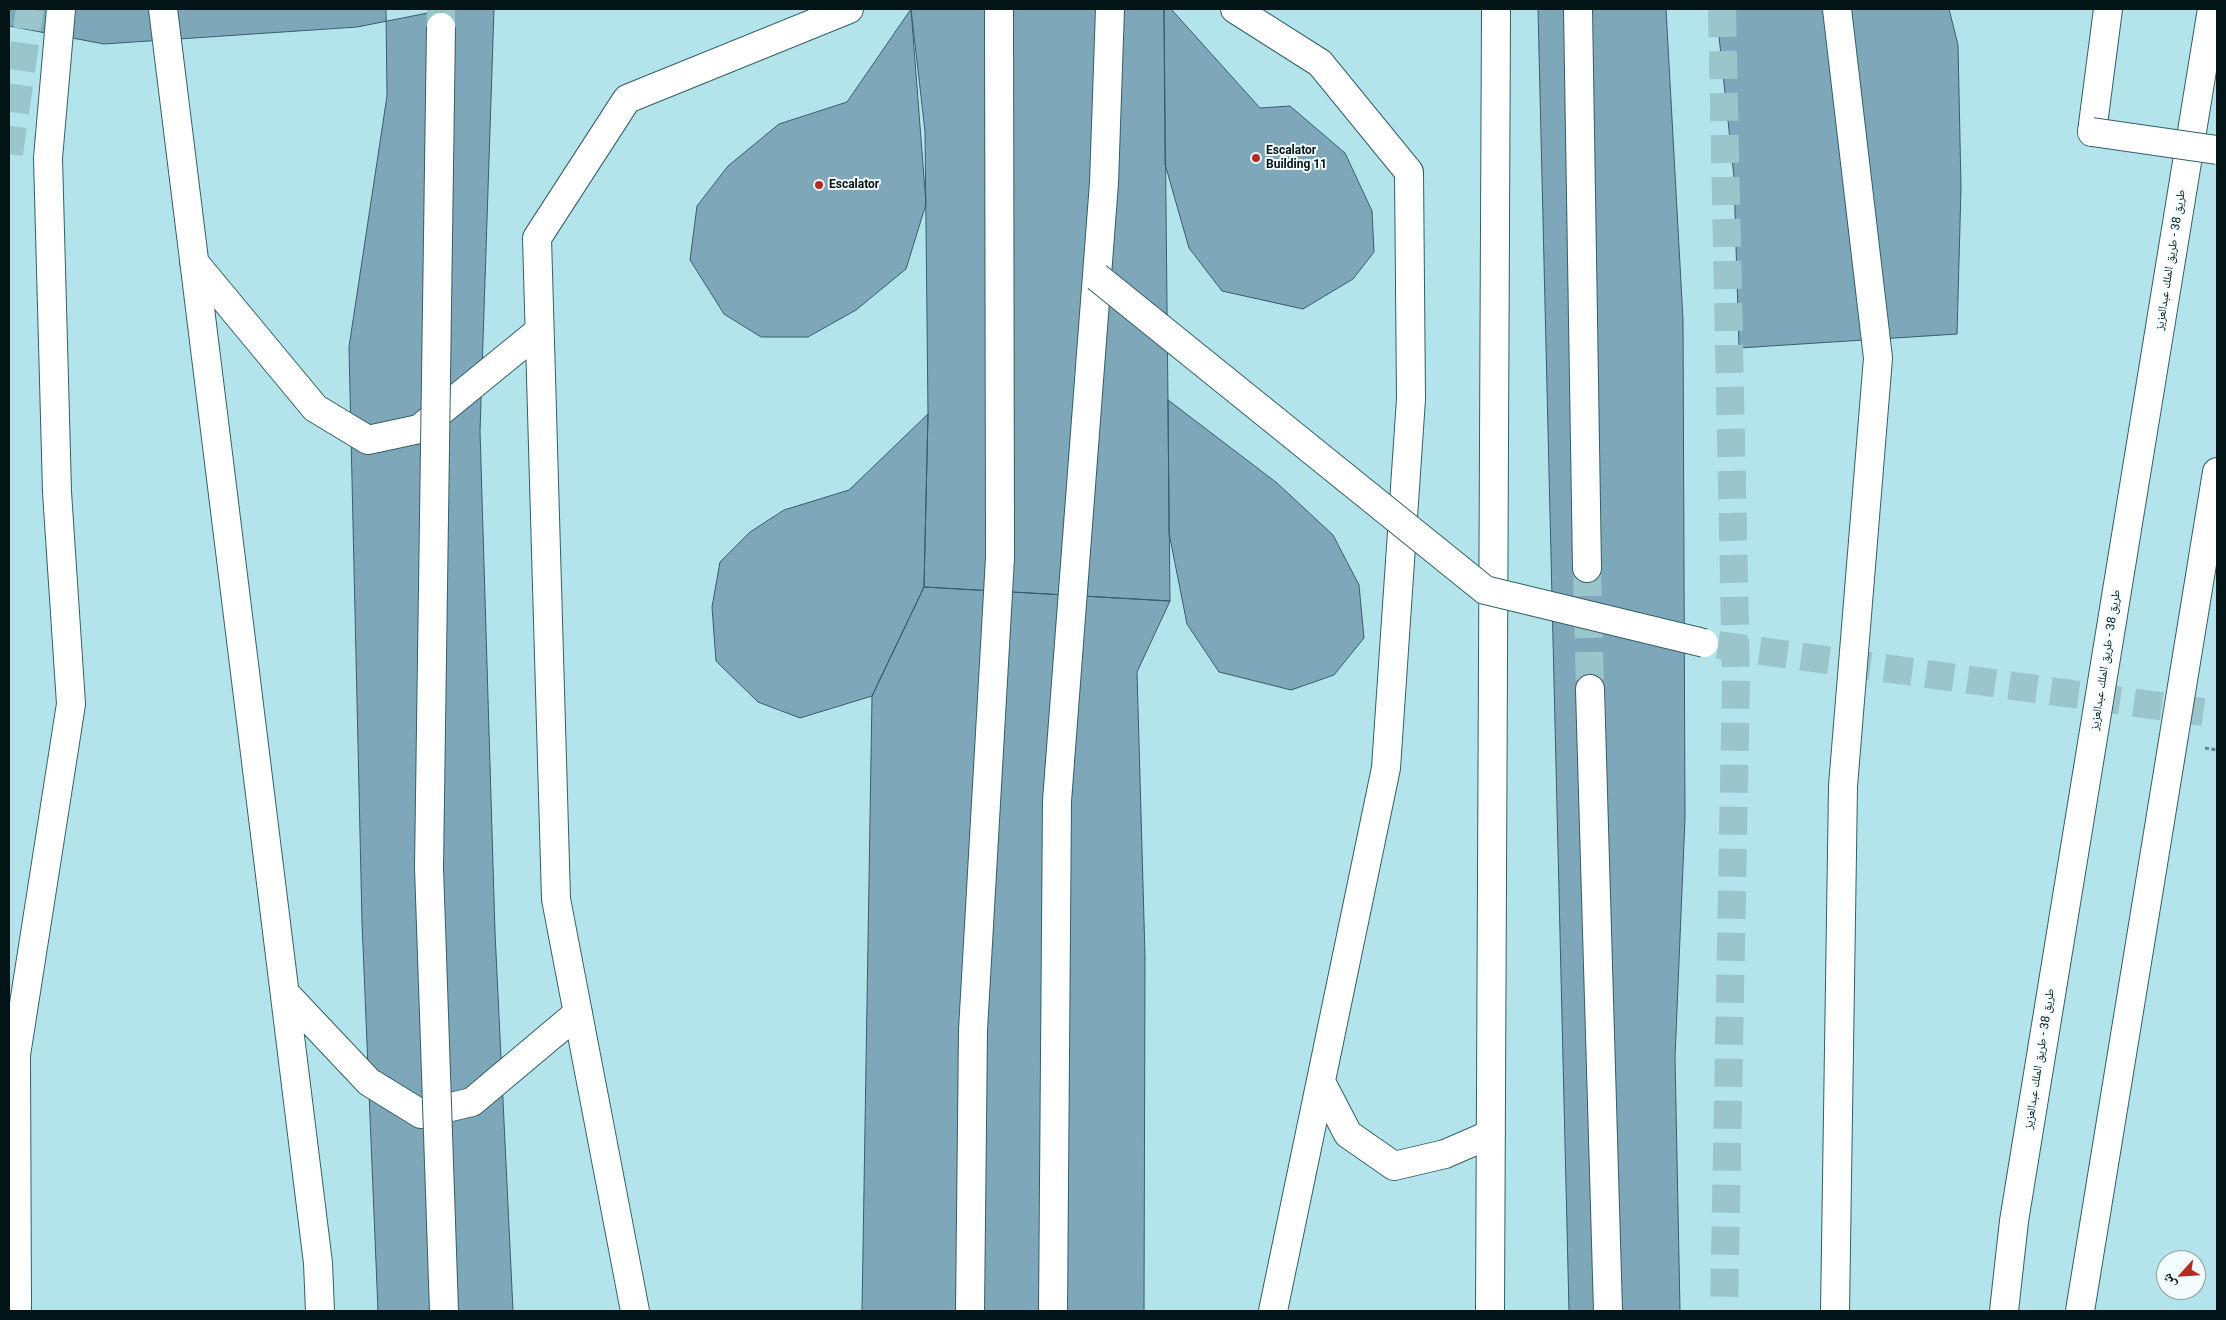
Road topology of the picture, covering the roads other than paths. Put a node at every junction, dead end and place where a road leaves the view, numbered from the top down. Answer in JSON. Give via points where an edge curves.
{"nodes":[{"id":1,"x":61,"y":9,"type":"edge"},
{"id":2,"x":163,"y":9,"type":"edge"},
{"id":3,"x":849,"y":9,"type":"edge"},
{"id":4,"x":999,"y":9,"type":"edge"},
{"id":5,"x":1110,"y":9,"type":"edge"},
{"id":6,"x":1235,"y":9,"type":"edge"},
{"id":7,"x":1496,"y":9,"type":"edge"},
{"id":8,"x":1578,"y":9,"type":"edge"},
{"id":9,"x":1837,"y":9,"type":"edge"},
{"id":10,"x":2108,"y":9,"type":"edge"},
{"id":11,"x":2212,"y":9,"type":"edge"},
{"id":12,"x":441,"y":27,"type":"tunnel mouth"},
{"id":13,"x":2217,"y":150,"type":"edge"},
{"id":14,"x":194,"y":262,"type":"junction"},
{"id":15,"x":1097,"y":277,"type":"junction"},
{"id":16,"x":539,"y":331,"type":"junction"},
{"id":17,"x":2217,"y":472,"type":"edge"},
{"id":18,"x":1588,"y":568,"type":"tunnel mouth"},
{"id":19,"x":1704,"y":643,"type":"tunnel mouth"},
{"id":20,"x":1590,"y":689,"type":"tunnel mouth"},
{"id":21,"x":285,"y":993,"type":"junction"},
{"id":22,"x":578,"y":1013,"type":"junction"},
{"id":23,"x":1320,"y":1082,"type":"junction"},
{"id":24,"x":1491,"y":1134,"type":"junction"},
{"id":25,"x":17,"y":1311,"type":"edge"},
{"id":26,"x":320,"y":1311,"type":"edge"},
{"id":27,"x":444,"y":1311,"type":"edge"},
{"id":28,"x":635,"y":1311,"type":"edge"},
{"id":29,"x":970,"y":1311,"type":"edge"},
{"id":30,"x":1053,"y":1311,"type":"edge"},
{"id":31,"x":1273,"y":1311,"type":"edge"},
{"id":32,"x":1490,"y":1311,"type":"edge"},
{"id":33,"x":1608,"y":1311,"type":"edge"},
{"id":34,"x":1835,"y":1311,"type":"edge"},
{"id":35,"x":2004,"y":1311,"type":"edge"},
{"id":36,"x":2080,"y":1311,"type":"edge"}],
"edges":[{"from":1,"to":25,"type":"street","via":[[48,158],[57,492],[71,704],[16,1055]]},
{"from":2,"to":14,"type":"street"},
{"from":3,"to":16,"type":"street","via":[[627,99],[537,238]]},
{"from":4,"to":29,"type":"street","via":[[1000,558],[973,1030]]},
{"from":5,"to":15,"type":"street"},
{"from":6,"to":23,"type":"street","via":[[1320,63],[1410,172],[1411,399],[1386,768]]},
{"from":7,"to":24,"type":"street"},
{"from":8,"to":18,"type":"street"},
{"from":9,"to":34,"type":"street","via":[[1878,358],[1843,786]]},
{"from":10,"to":13,"type":"street","bridge":true,"via":[[2092,132]]},
{"from":11,"to":35,"type":"street","name":"طريق 38 - طريق الملك عبدالعزيز","via":[[2014,1221]]},
{"from":12,"to":27,"type":"street","bridge":true,"via":[[429,867]]},
{"from":14,"to":16,"type":"street","via":[[315,408],[368,440],[419,429]]},
{"from":14,"to":21,"type":"street"},
{"from":15,"to":19,"type":"street","bridge":true,"via":[[1484,590]]},
{"from":15,"to":30,"type":"street","via":[[1056,801]]},
{"from":16,"to":22,"type":"street","via":[[556,899]]},
{"from":17,"to":36,"type":"street"},
{"from":20,"to":33,"type":"street"},
{"from":21,"to":22,"type":"street","via":[[369,1082],[421,1114],[472,1102]]},
{"from":21,"to":26,"type":"street","via":[[318,1263]]},
{"from":22,"to":28,"type":"street"},
{"from":23,"to":24,"type":"street","via":[[1348,1134],[1394,1166],[1445,1154]]},
{"from":23,"to":31,"type":"street"},
{"from":24,"to":32,"type":"street"}]}
